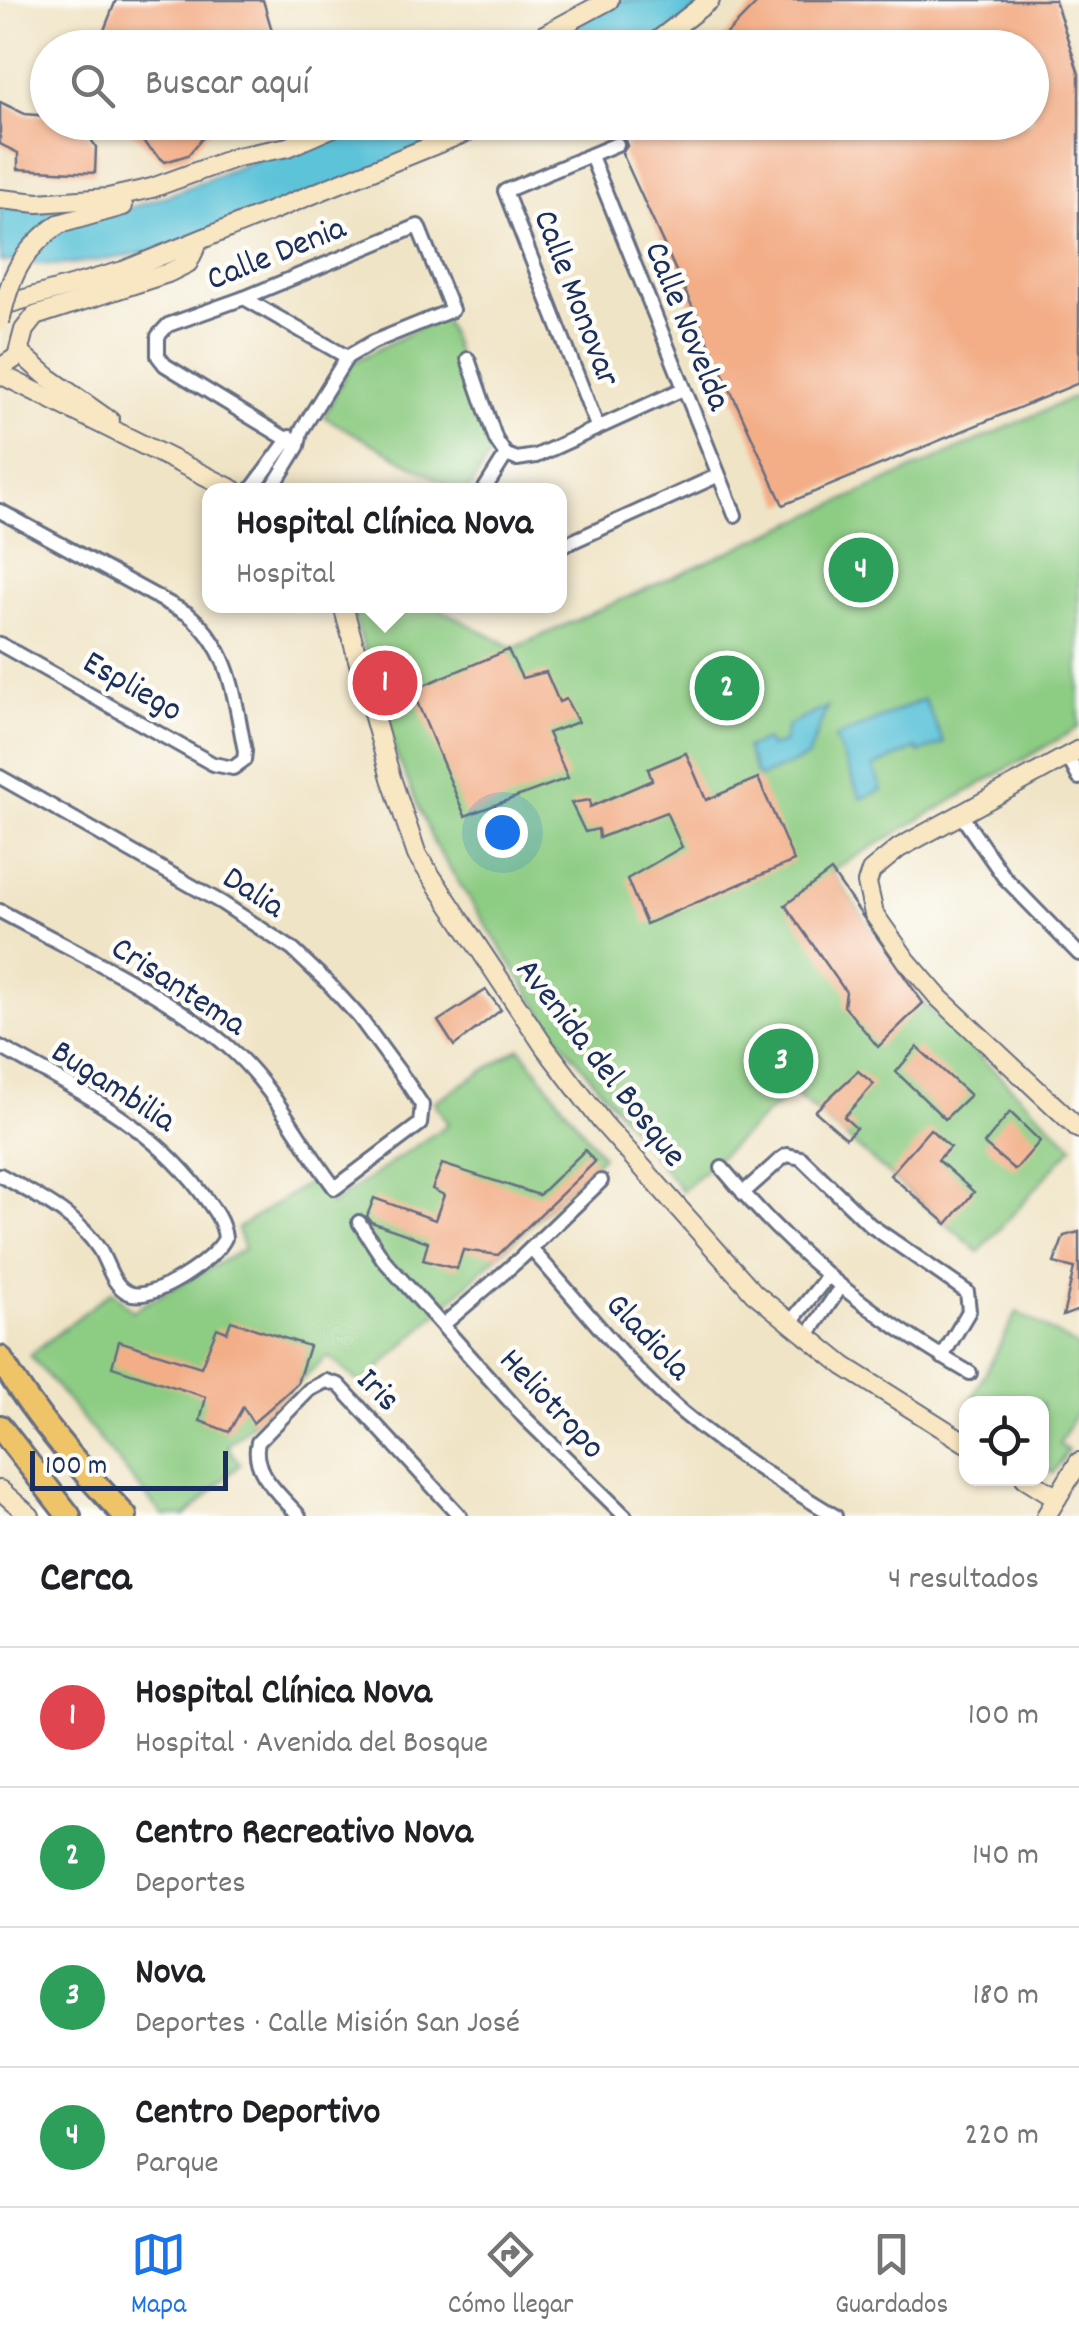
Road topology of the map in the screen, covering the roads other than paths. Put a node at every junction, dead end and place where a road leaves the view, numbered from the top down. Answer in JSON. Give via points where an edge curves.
{"nodes":[{"id":1,"x":609,"y":0,"type":"edge"},
{"id":2,"x":710,"y":0,"type":"edge"},
{"id":3,"x":553,"y":30,"type":"edge"},
{"id":4,"x":671,"y":30,"type":"edge"},
{"id":5,"x":304,"y":140,"type":"edge"},
{"id":6,"x":447,"y":140,"type":"edge"},
{"id":7,"x":618,"y":144,"type":"dead end"},
{"id":8,"x":288,"y":147,"type":"junction"},
{"id":9,"x":591,"y":156,"type":"junction"},
{"id":10,"x":0,"y":199,"type":"edge"},
{"id":11,"x":198,"y":242,"type":"junction"},
{"id":12,"x":244,"y":298,"type":"junction"},
{"id":13,"x":0,"y":306,"type":"edge"},
{"id":14,"x":0,"y":322,"type":"edge"},
{"id":15,"x":18,"y":352,"type":"junction"},
{"id":16,"x":346,"y":357,"type":"junction"},
{"id":17,"x":468,"y":359,"type":"dead end"},
{"id":18,"x":0,"y":371,"type":"edge"},
{"id":19,"x":682,"y":389,"type":"junction"},
{"id":20,"x":597,"y":426,"type":"junction"},
{"id":21,"x":133,"y":440,"type":"junction"},
{"id":22,"x":292,"y":442,"type":"junction"},
{"id":23,"x":506,"y":455,"type":"junction"},
{"id":24,"x":718,"y":476,"type":"junction"},
{"id":25,"x":220,"y":483,"type":"edge"},
{"id":26,"x":257,"y":483,"type":"edge"},
{"id":27,"x":274,"y":483,"type":"edge"},
{"id":28,"x":488,"y":483,"type":"edge"},
{"id":29,"x":0,"y":511,"type":"edge"},
{"id":30,"x":735,"y":515,"type":"dead end"},
{"id":31,"x":567,"y":544,"type":"edge"},
{"id":32,"x":346,"y":613,"type":"edge"},
{"id":33,"x":0,"y":644,"type":"edge"},
{"id":34,"x":1074,"y":754,"type":"edge"},
{"id":35,"x":0,"y":776,"type":"edge"},
{"id":36,"x":1079,"y":778,"type":"edge"},
{"id":37,"x":961,"y":814,"type":"junction"},
{"id":38,"x":0,"y":911,"type":"edge"},
{"id":39,"x":1079,"y":954,"type":"edge"},
{"id":40,"x":0,"y":1047,"type":"edge"},
{"id":41,"x":1079,"y":1129,"type":"edge"},
{"id":42,"x":722,"y":1168,"type":"dead end"},
{"id":43,"x":0,"y":1175,"type":"edge"},
{"id":44,"x":601,"y":1181,"type":"dead end"},
{"id":45,"x":335,"y":1188,"type":"joint"},
{"id":46,"x":743,"y":1194,"type":"junction"},
{"id":47,"x":359,"y":1222,"type":"dead end"},
{"id":48,"x":531,"y":1249,"type":"junction"},
{"id":49,"x":827,"y":1277,"type":"junction"},
{"id":50,"x":840,"y":1288,"type":"junction"},
{"id":51,"x":789,"y":1324,"type":"junction"},
{"id":52,"x":442,"y":1325,"type":"junction"},
{"id":53,"x":806,"y":1338,"type":"junction"},
{"id":54,"x":942,"y":1356,"type":"junction"},
{"id":55,"x":0,"y":1358,"type":"edge"},
{"id":56,"x":970,"y":1373,"type":"dead end"},
{"id":57,"x":0,"y":1427,"type":"edge"},
{"id":58,"x":959,"y":1439,"type":"edge"},
{"id":59,"x":1079,"y":1463,"type":"edge"},
{"id":60,"x":1037,"y":1486,"type":"edge"},
{"id":61,"x":0,"y":1490,"type":"edge"},
{"id":62,"x":1057,"y":1498,"type":"junction"},
{"id":63,"x":30,"y":1516,"type":"edge"},
{"id":64,"x":69,"y":1516,"type":"edge"},
{"id":65,"x":125,"y":1516,"type":"edge"},
{"id":66,"x":299,"y":1516,"type":"edge"},
{"id":67,"x":460,"y":1516,"type":"edge"},
{"id":68,"x":625,"y":1516,"type":"edge"},
{"id":69,"x":835,"y":1516,"type":"edge"},
{"id":70,"x":1046,"y":1516,"type":"edge"}],
"edges":[{"from":1,"to":3,"type":"street"},
{"from":2,"to":4,"type":"street"},
{"from":5,"to":8,"type":"street"},
{"from":6,"to":11,"type":"street"},
{"from":7,"to":9,"type":"street"},
{"from":8,"to":10,"type":"street","via":[[108,198],[38,204]]},
{"from":8,"to":14,"type":"street","bridge":true,"via":[[174,193],[59,224],[27,250],[10,279]]},
{"from":9,"to":19,"type":"street","name":"Calle Novelda"},
{"from":9,"to":20,"type":"street","name":"Calle Monovar","via":[[505,190]]},
{"from":11,"to":13,"type":"street"},
{"from":11,"to":15,"type":"street","via":[[188,263],[168,273],[35,316]]},
{"from":12,"to":16,"type":"street"},
{"from":12,"to":16,"type":"street","name":"Calle Denia","via":[[418,226],[452,310]]},
{"from":12,"to":22,"type":"street","name":"Calle Denia","via":[[168,325],[158,336],[158,356]]},
{"from":15,"to":18,"type":"street"},
{"from":15,"to":21,"type":"street"},
{"from":16,"to":22,"type":"street"},
{"from":17,"to":23,"type":"street"},
{"from":18,"to":21,"type":"street"},
{"from":19,"to":20,"type":"street"},
{"from":19,"to":24,"type":"street","name":"Calle Novelda"},
{"from":20,"to":23,"type":"street","via":[[536,456]]},
{"from":21,"to":25,"type":"street"},
{"from":22,"to":26,"type":"street"},
{"from":22,"to":27,"type":"street"},
{"from":23,"to":28,"type":"street"},
{"from":24,"to":30,"type":"street","name":"Calle Novelda"},
{"from":24,"to":31,"type":"street"},
{"from":29,"to":33,"type":"street","name":"Espliego","via":[[207,630],[226,663],[246,751],[240,766],[213,764]]},
{"from":32,"to":51,"type":"street","name":"Avenida del Bosque","via":[[406,826],[444,899],[602,1122],[727,1265]]},
{"from":34,"to":36,"type":"street"},
{"from":34,"to":37,"type":"street"},
{"from":35,"to":45,"type":"street","name":"Dalia","via":[[222,903],[292,950],[359,1017],[423,1114],[414,1132]]},
{"from":37,"to":39,"type":"street","via":[[1004,878]]},
{"from":37,"to":41,"type":"street","via":[[881,862],[866,884],[874,914],[939,998]]},
{"from":38,"to":45,"type":"street","name":"Crisantema","via":[[151,995],[226,1046],[269,1092]]},
{"from":40,"to":43,"type":"street","name":"Bugambilia","via":[[142,1130],[181,1166],[218,1215],[225,1238],[214,1256],[156,1292],[134,1295],[58,1208]]},
{"from":42,"to":46,"type":"street"},
{"from":44,"to":48,"type":"street"},
{"from":46,"to":49,"type":"street"},
{"from":46,"to":54,"type":"street","via":[[780,1159],[800,1158],[870,1225],[966,1292],[969,1311]]},
{"from":47,"to":52,"type":"street","name":"Heliotropo","via":[[383,1260]]},
{"from":48,"to":52,"type":"street"},
{"from":48,"to":69,"type":"street","name":"Gladiola","via":[[666,1397],[750,1463]]},
{"from":49,"to":50,"type":"street"},
{"from":49,"to":51,"type":"street"},
{"from":50,"to":53,"type":"street"},
{"from":50,"to":54,"type":"street"},
{"from":51,"to":53,"type":"street","name":"Avenida del Bosque"},
{"from":52,"to":68,"type":"street","name":"Heliotropo"},
{"from":53,"to":58,"type":"street","name":"Avenida del Bosque"},
{"from":54,"to":56,"type":"street"},
{"from":55,"to":65,"type":"highway","via":[[77,1465]]},
{"from":57,"to":64,"type":"highway"},
{"from":59,"to":62,"type":"street"},
{"from":60,"to":62,"type":"street"},
{"from":61,"to":63,"type":"street"},
{"from":62,"to":70,"type":"street"},
{"from":66,"to":67,"type":"street","name":"Iris","via":[[262,1474],[256,1452],[258,1442],[318,1382],[333,1382]]}]}
